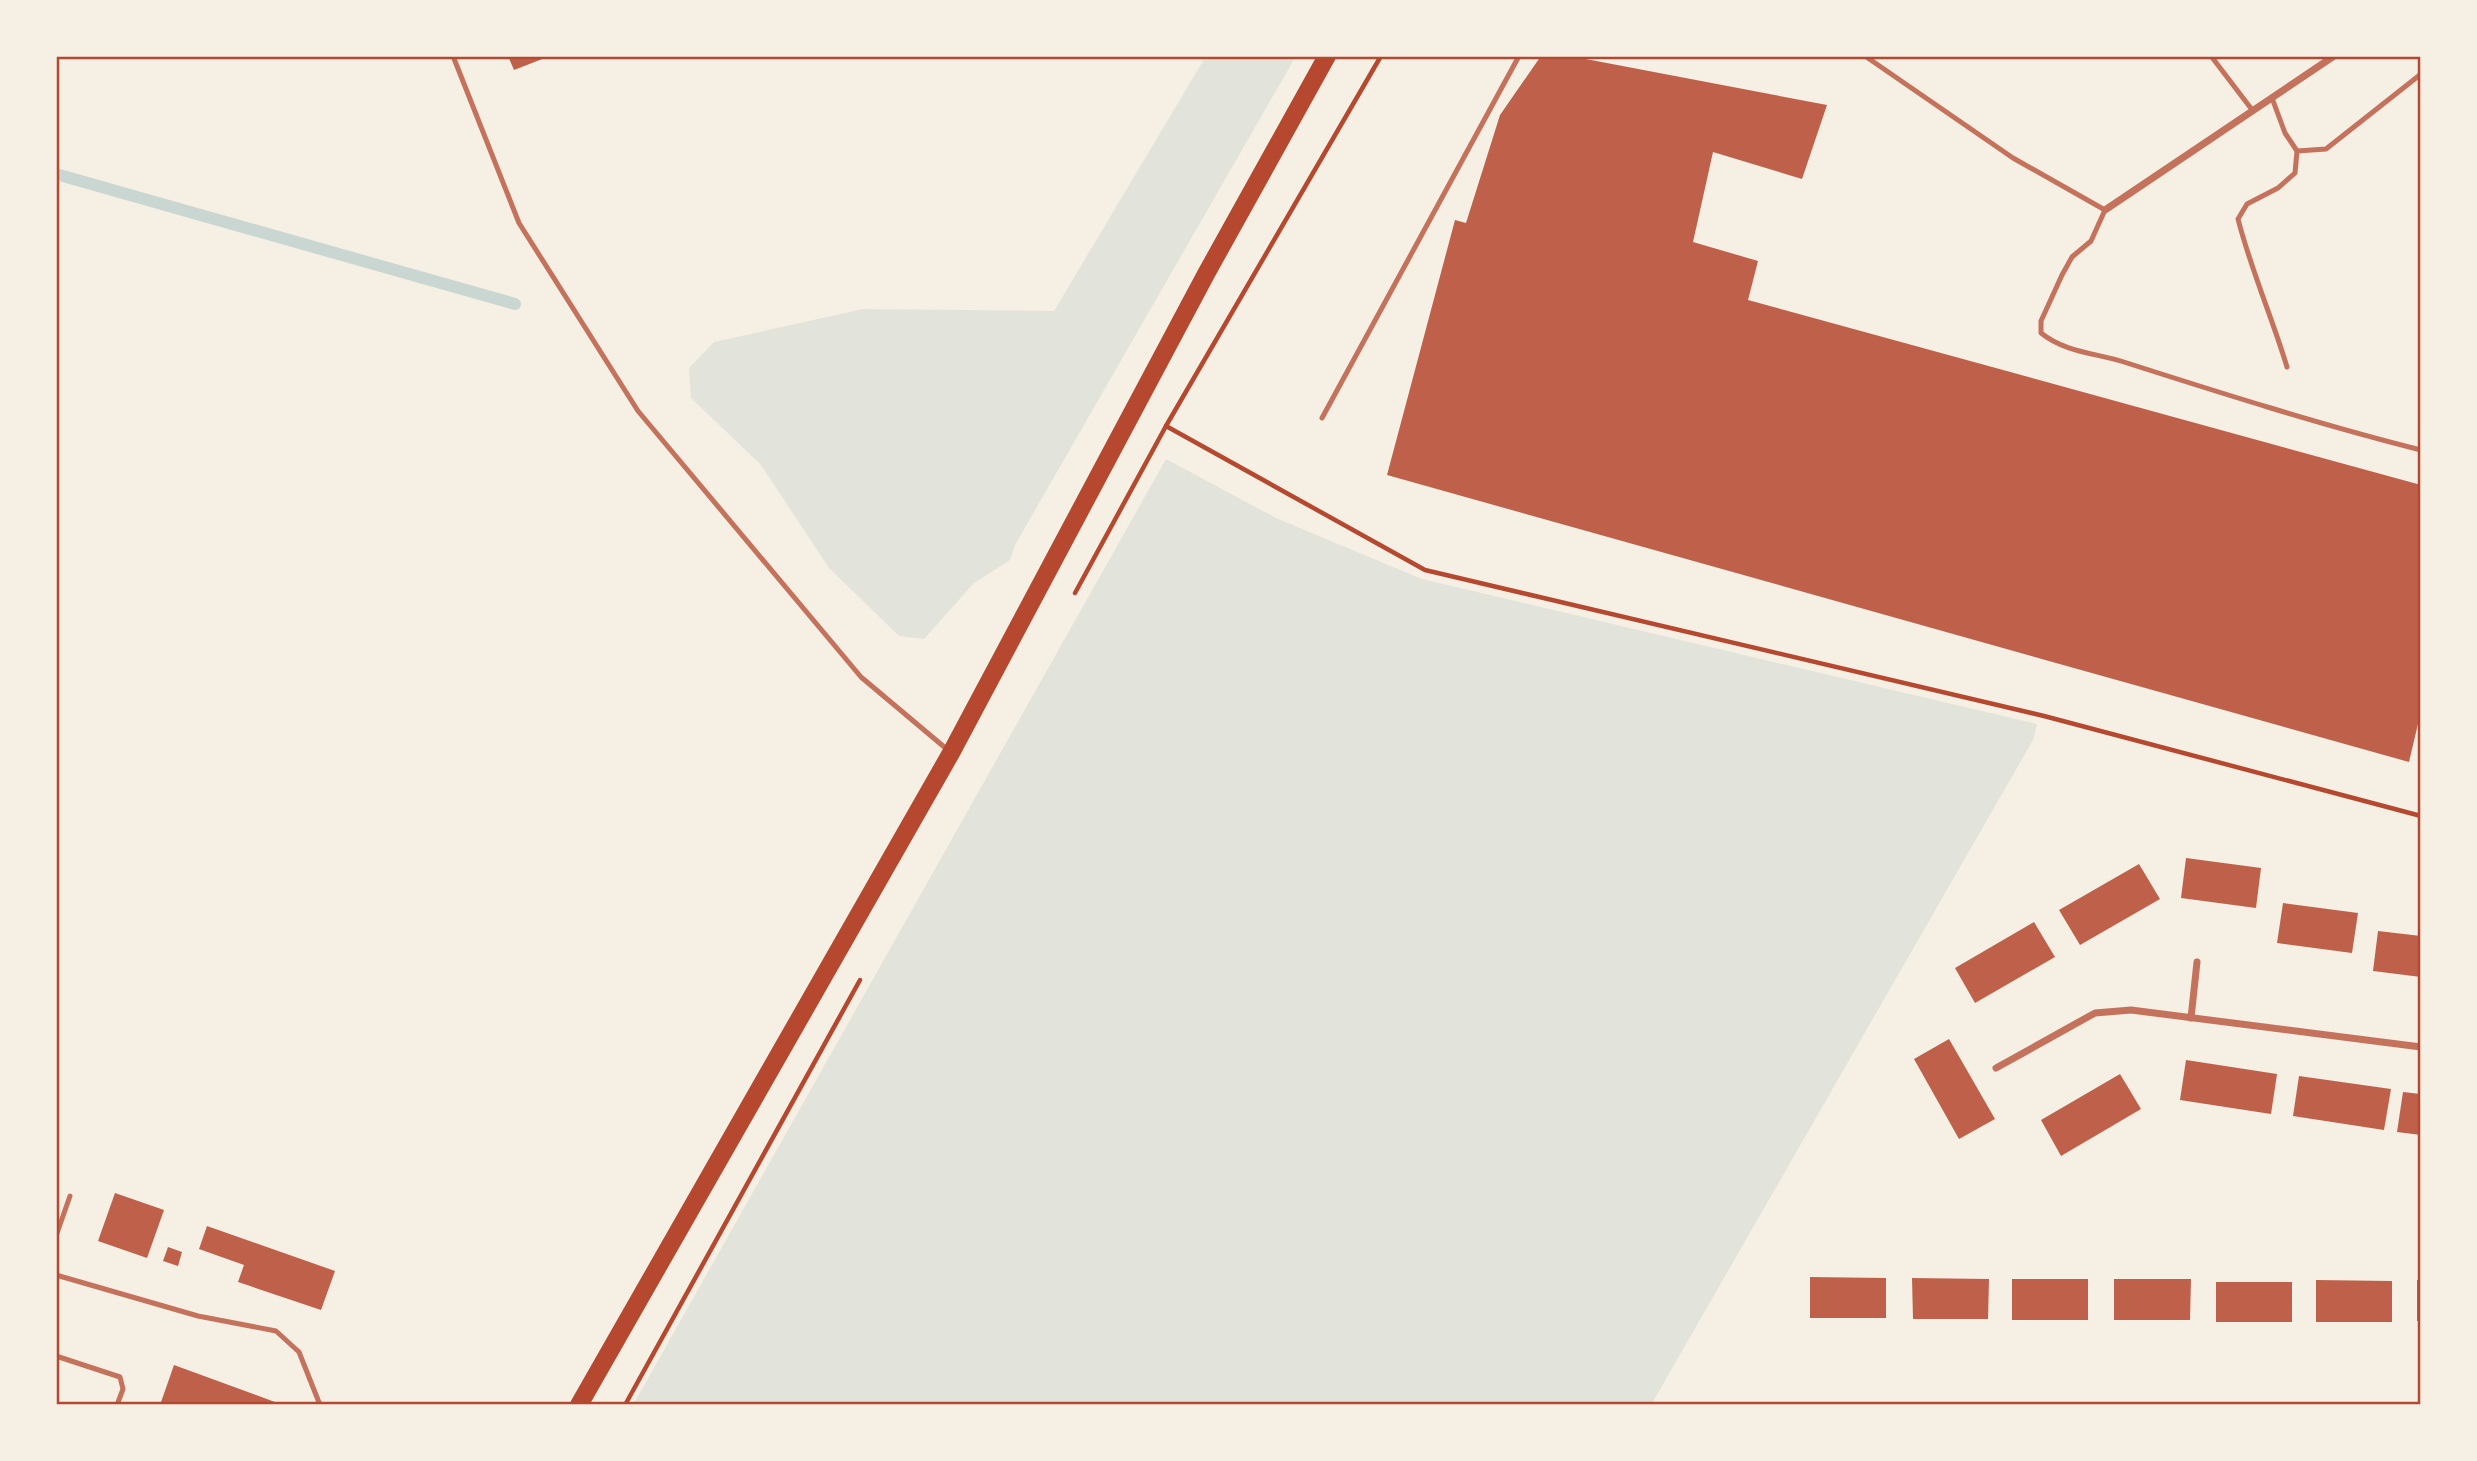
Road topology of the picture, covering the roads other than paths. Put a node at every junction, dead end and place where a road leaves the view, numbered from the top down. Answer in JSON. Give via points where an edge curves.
{"nodes":[{"id":1,"x":453,"y":56,"type":"edge"},
{"id":2,"x":1327,"y":56,"type":"edge"},
{"id":3,"x":1519,"y":56,"type":"edge"},
{"id":4,"x":1866,"y":56,"type":"edge"},
{"id":5,"x":2211,"y":56,"type":"edge"},
{"id":6,"x":2334,"y":56,"type":"edge"},
{"id":7,"x":2421,"y":74,"type":"edge"},
{"id":8,"x":2272,"y":98,"type":"junction"},
{"id":9,"x":2253,"y":111,"type":"junction"},
{"id":10,"x":2297,"y":151,"type":"junction"},
{"id":11,"x":2105,"y":210,"type":"junction"},
{"id":12,"x":2287,"y":367,"type":"dead end"},
{"id":13,"x":1322,"y":418,"type":"dead end"},
{"id":14,"x":2421,"y":450,"type":"edge"},
{"id":15,"x":951,"y":753,"type":"junction"},
{"id":16,"x":2197,"y":962,"type":"dead end"},
{"id":17,"x":2191,"y":1018,"type":"junction"},
{"id":18,"x":2421,"y":1047,"type":"edge"},
{"id":19,"x":1996,"y":1068,"type":"dead end"},
{"id":20,"x":70,"y":1196,"type":"dead end"},
{"id":21,"x":56,"y":1236,"type":"edge"},
{"id":22,"x":56,"y":1275,"type":"edge"},
{"id":23,"x":56,"y":1356,"type":"edge"},
{"id":24,"x":117,"y":1405,"type":"edge"},
{"id":25,"x":320,"y":1405,"type":"edge"},
{"id":26,"x":579,"y":1405,"type":"edge"}],
"edges":[{"from":1,"to":15,"type":"lane","via":[[519,223],[638,411],[861,677]]},
{"from":2,"to":15,"type":"main road"},
{"from":3,"to":13,"type":"lane"},
{"from":4,"to":11,"type":"lane","via":[[2013,158]]},
{"from":5,"to":9,"type":"lane"},
{"from":6,"to":8,"type":"street"},
{"from":7,"to":10,"type":"lane","via":[[2326,149]]},
{"from":8,"to":9,"type":"street"},
{"from":8,"to":10,"type":"lane"},
{"from":9,"to":11,"type":"street"},
{"from":10,"to":12,"type":"lane","via":[[2295,173],[2247,204],[2238,219]]},
{"from":11,"to":14,"type":"lane","via":[[2091,241],[2072,257],[2041,321],[2041,333],[2051,341]]},
{"from":15,"to":26,"type":"main road"},
{"from":16,"to":17,"type":"street"},
{"from":17,"to":18,"type":"street"},
{"from":17,"to":19,"type":"street","via":[[2131,1010],[2095,1013]]},
{"from":20,"to":21,"type":"lane"},
{"from":22,"to":25,"type":"lane","via":[[198,1316],[276,1331],[299,1352]]},
{"from":23,"to":24,"type":"lane","via":[[120,1377],[123,1389]]}]}
